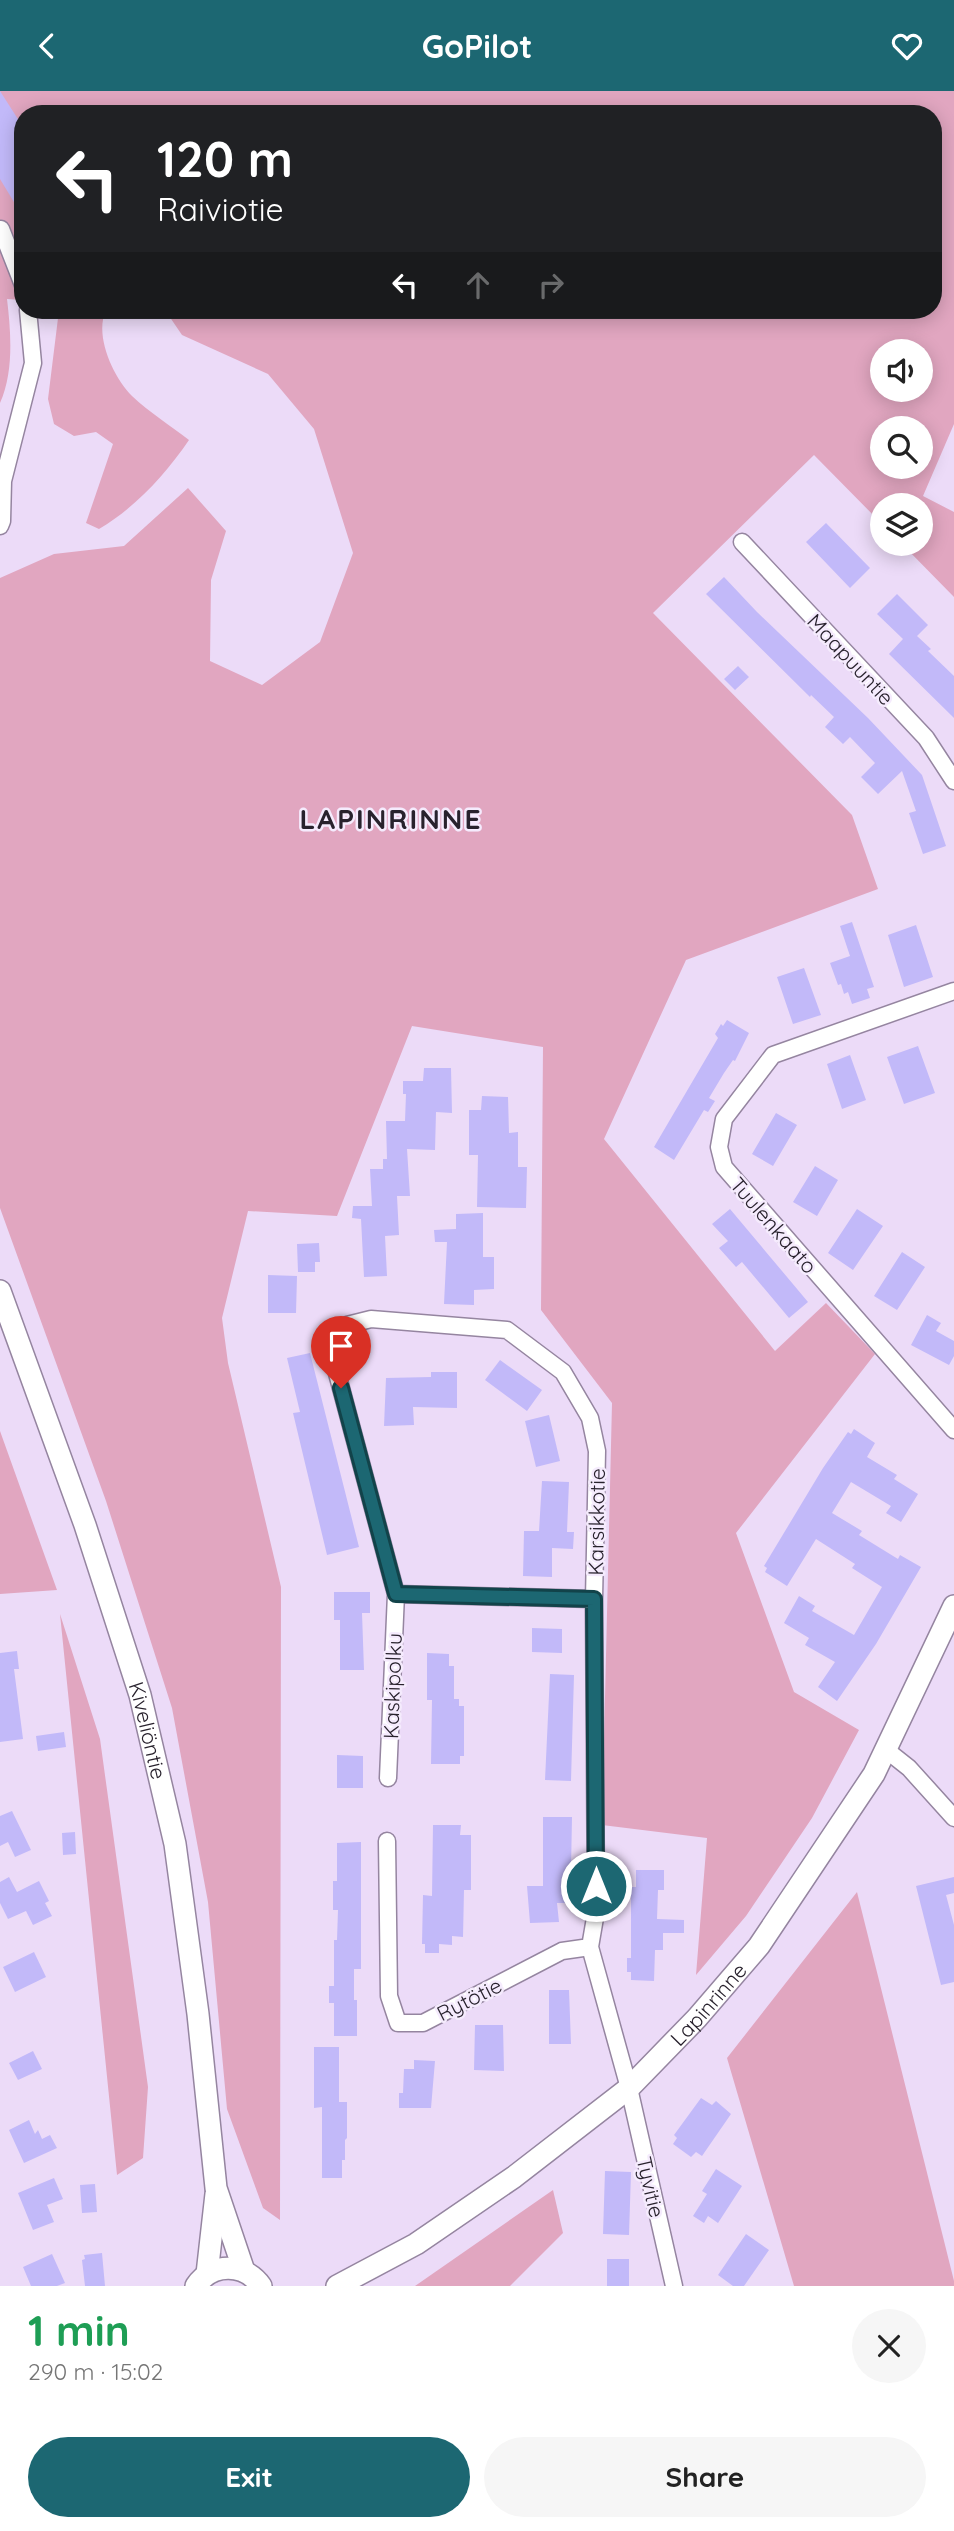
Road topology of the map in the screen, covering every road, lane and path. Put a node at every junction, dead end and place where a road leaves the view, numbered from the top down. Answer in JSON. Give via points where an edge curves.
{"nodes":[{"id":1,"x":1,"y":229,"type":"edge"},
{"id":2,"x":14,"y":262,"type":"edge"},
{"id":3,"x":29,"y":319,"type":"edge"},
{"id":4,"x":0,"y":526,"type":"edge"},
{"id":5,"x":742,"y":541,"type":"dead end"},
{"id":6,"x":954,"y":781,"type":"edge"},
{"id":7,"x":954,"y":991,"type":"edge"},
{"id":8,"x":0,"y":1291,"type":"edge"},
{"id":9,"x":338,"y":1337,"type":"joint"},
{"id":10,"x":954,"y":1430,"type":"edge"},
{"id":11,"x":396,"y":1594,"type":"junction"},
{"id":12,"x":594,"y":1599,"type":"junction"},
{"id":13,"x":954,"y":1606,"type":"edge"},
{"id":14,"x":885,"y":1749,"type":"junction"},
{"id":15,"x":388,"y":1778,"type":"dead end"},
{"id":16,"x":954,"y":1818,"type":"edge"},
{"id":17,"x":387,"y":1842,"type":"dead end"},
{"id":18,"x":590,"y":1947,"type":"junction"},
{"id":19,"x":629,"y":2088,"type":"junction"},
{"id":20,"x":216,"y":2188,"type":"junction"},
{"id":21,"x":202,"y":2280,"type":"edge"},
{"id":22,"x":257,"y":2282,"type":"edge"},
{"id":23,"x":337,"y":2286,"type":"edge"},
{"id":24,"x":674,"y":2286,"type":"edge"}],
"edges":[{"from":1,"to":2,"type":"street"},
{"from":3,"to":4,"type":"street","via":[[33,363],[3,481]]},
{"from":5,"to":6,"type":"street","name":"Maapuuntie","via":[[926,738]]},
{"from":7,"to":10,"type":"street","name":"Tuulenkaato","via":[[773,1055],[724,1119],[719,1147],[723,1167]]},
{"from":8,"to":20,"type":"street","name":"Kiveliöntie","via":[[85,1525],[140,1695],[175,1844]]},
{"from":9,"to":11,"type":"street","name":"Kaskipolku","via":[[334,1362]]},
{"from":9,"to":12,"type":"street","name":"Karsikkotie","via":[[347,1325],[371,1319],[507,1330],[563,1372],[590,1418],[597,1451]]},
{"from":11,"to":12,"type":"street"},
{"from":11,"to":15,"type":"street","name":"Kaskipolku"},
{"from":12,"to":18,"type":"street","name":"Karsikkotie","via":[[596,1912]]},
{"from":13,"to":14,"type":"street","name":"Lapinrinne"},
{"from":14,"to":16,"type":"street","via":[[909,1768]]},
{"from":14,"to":19,"type":"street","name":"Lapinrinne","via":[[874,1774],[759,1946],[698,2018]]},
{"from":17,"to":18,"type":"street","name":"Rytötie","via":[[389,1996],[398,2023],[423,2023],[562,1951]]},
{"from":18,"to":19,"type":"street","name":"Karsikkotie"},
{"from":19,"to":23,"type":"street","name":"Lapinrinne","via":[[444,2225]]},
{"from":19,"to":24,"type":"street","name":"Tyvitie"},
{"from":20,"to":21,"type":"street","name":"Kiveliöntie"},
{"from":20,"to":22,"type":"street","name":"Kiveliöntie"},
{"from":21,"to":22,"type":"street","via":[[219,2269],[231,2268]]}]}
